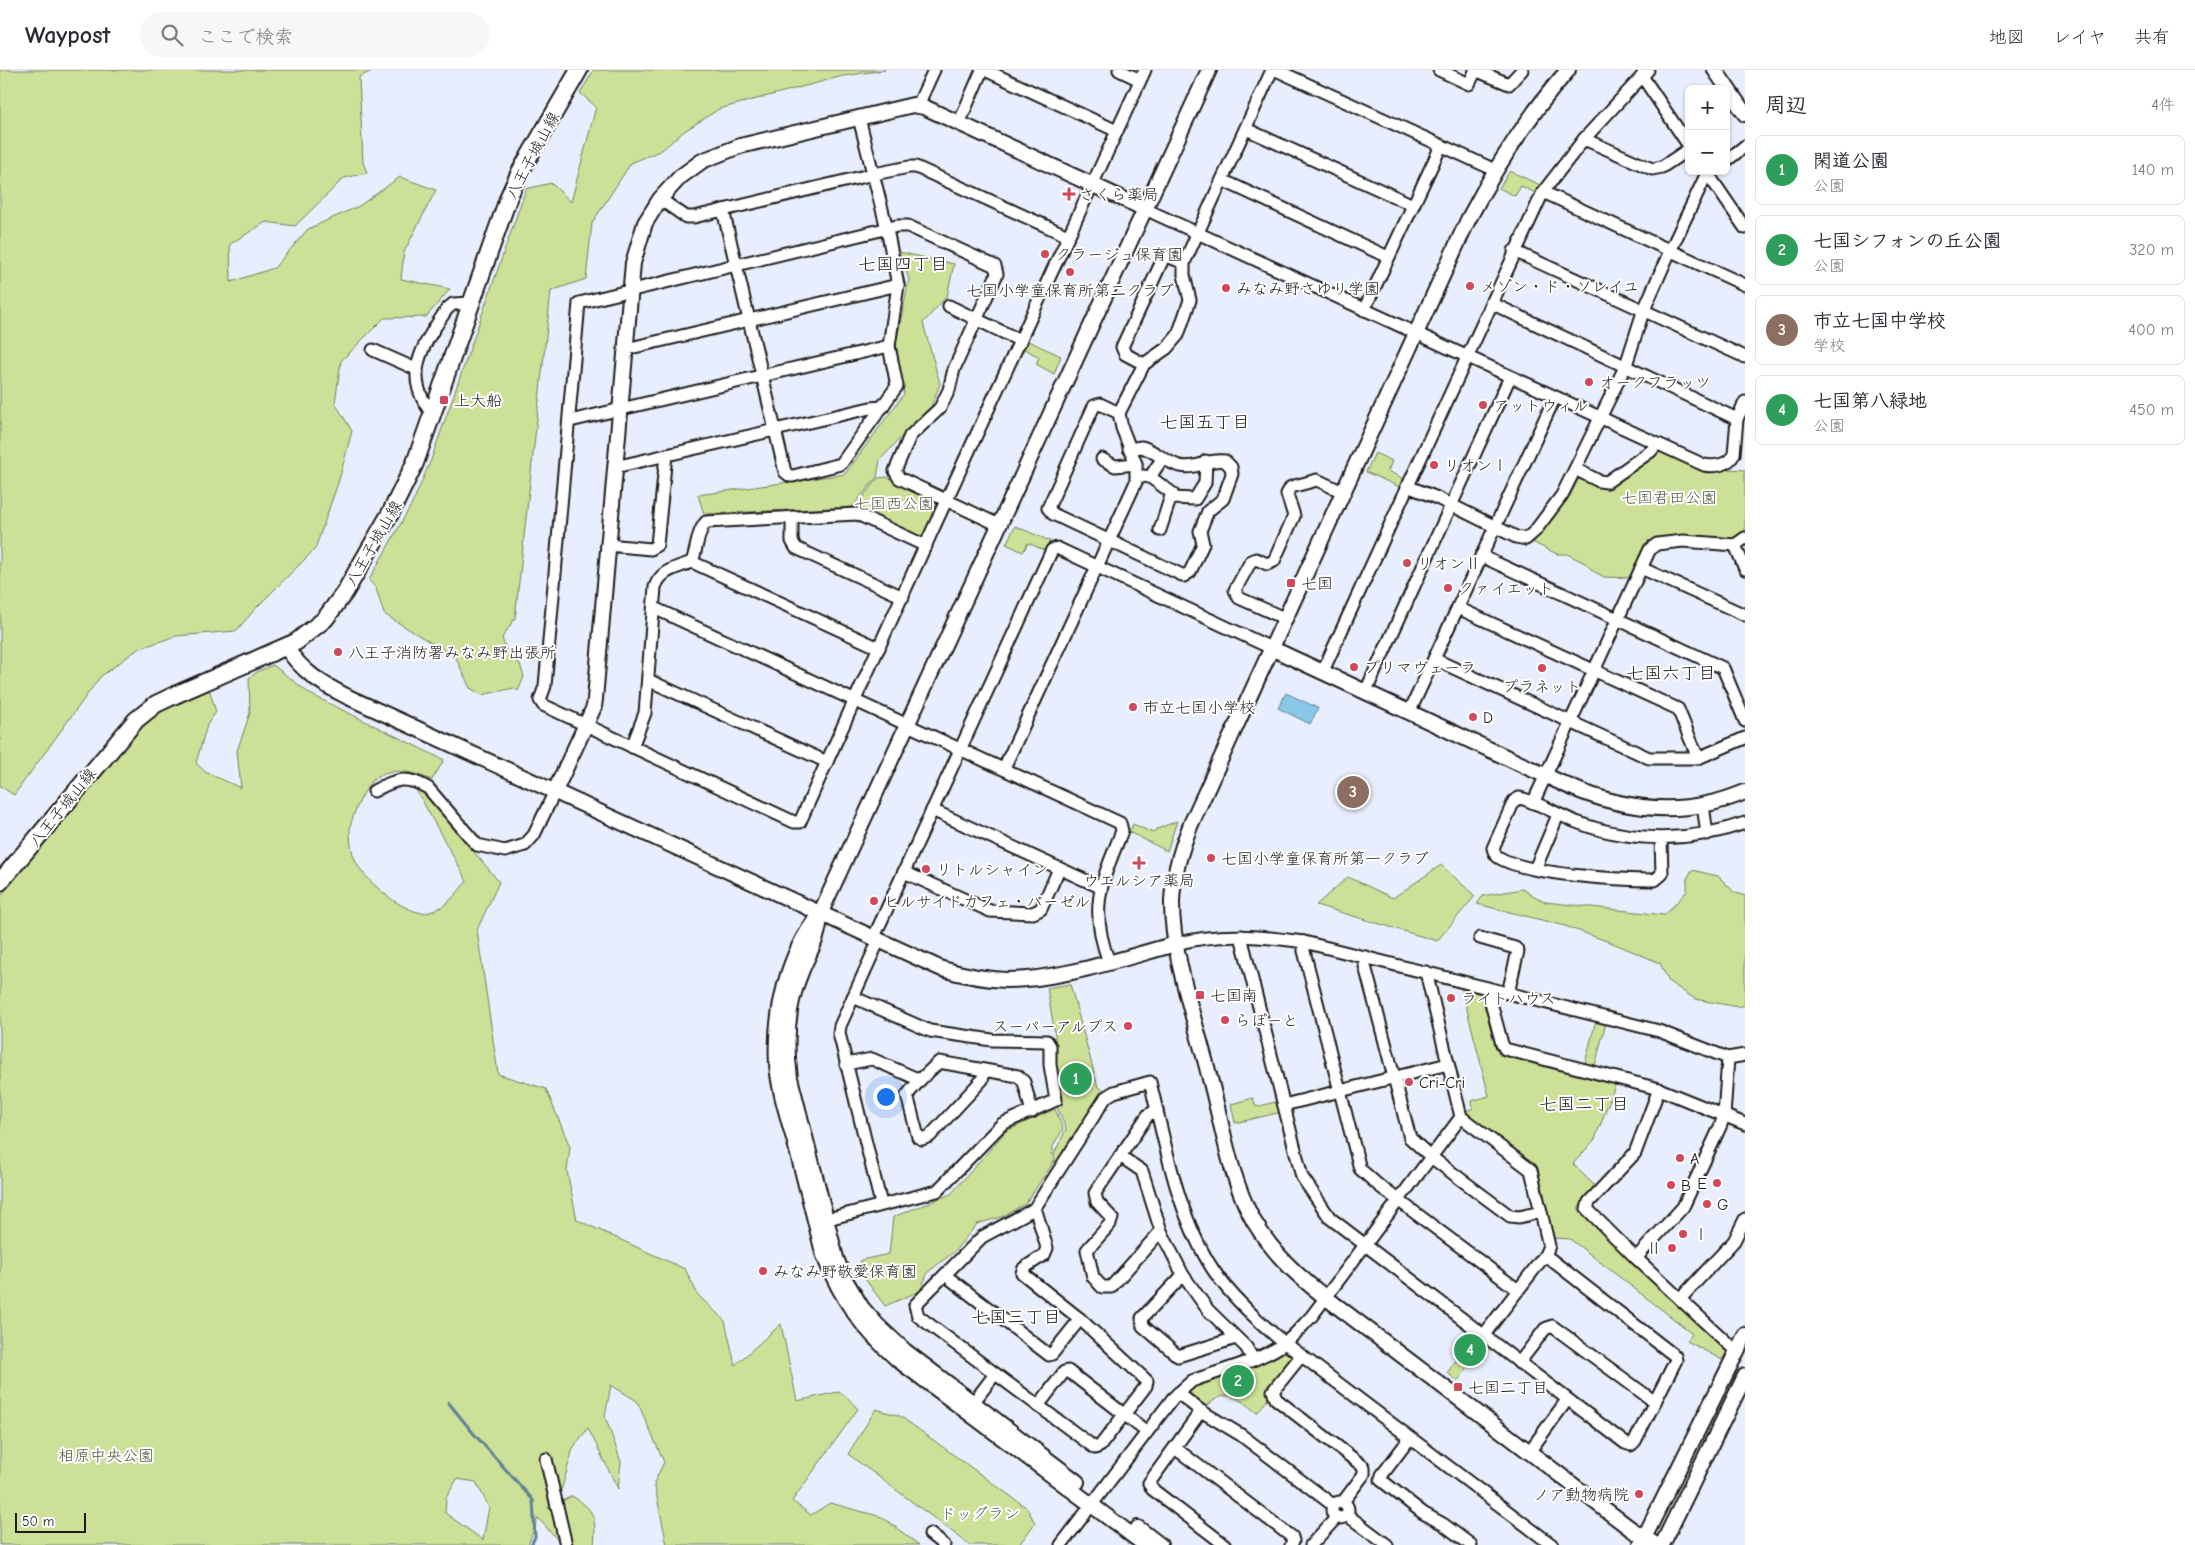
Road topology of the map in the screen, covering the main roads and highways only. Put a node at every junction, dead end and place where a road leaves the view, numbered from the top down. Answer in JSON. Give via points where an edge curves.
{"nodes":[{"id":1,"x":579,"y":70,"type":"edge"},
{"id":2,"x":0,"y":882,"type":"edge"}],
"edges":[{"from":1,"to":2,"type":"main road","name":"八王子城山線","via":[[520,172],[433,416],[403,488],[335,607],[316,628],[286,647],[174,695],[136,720]]}]}
